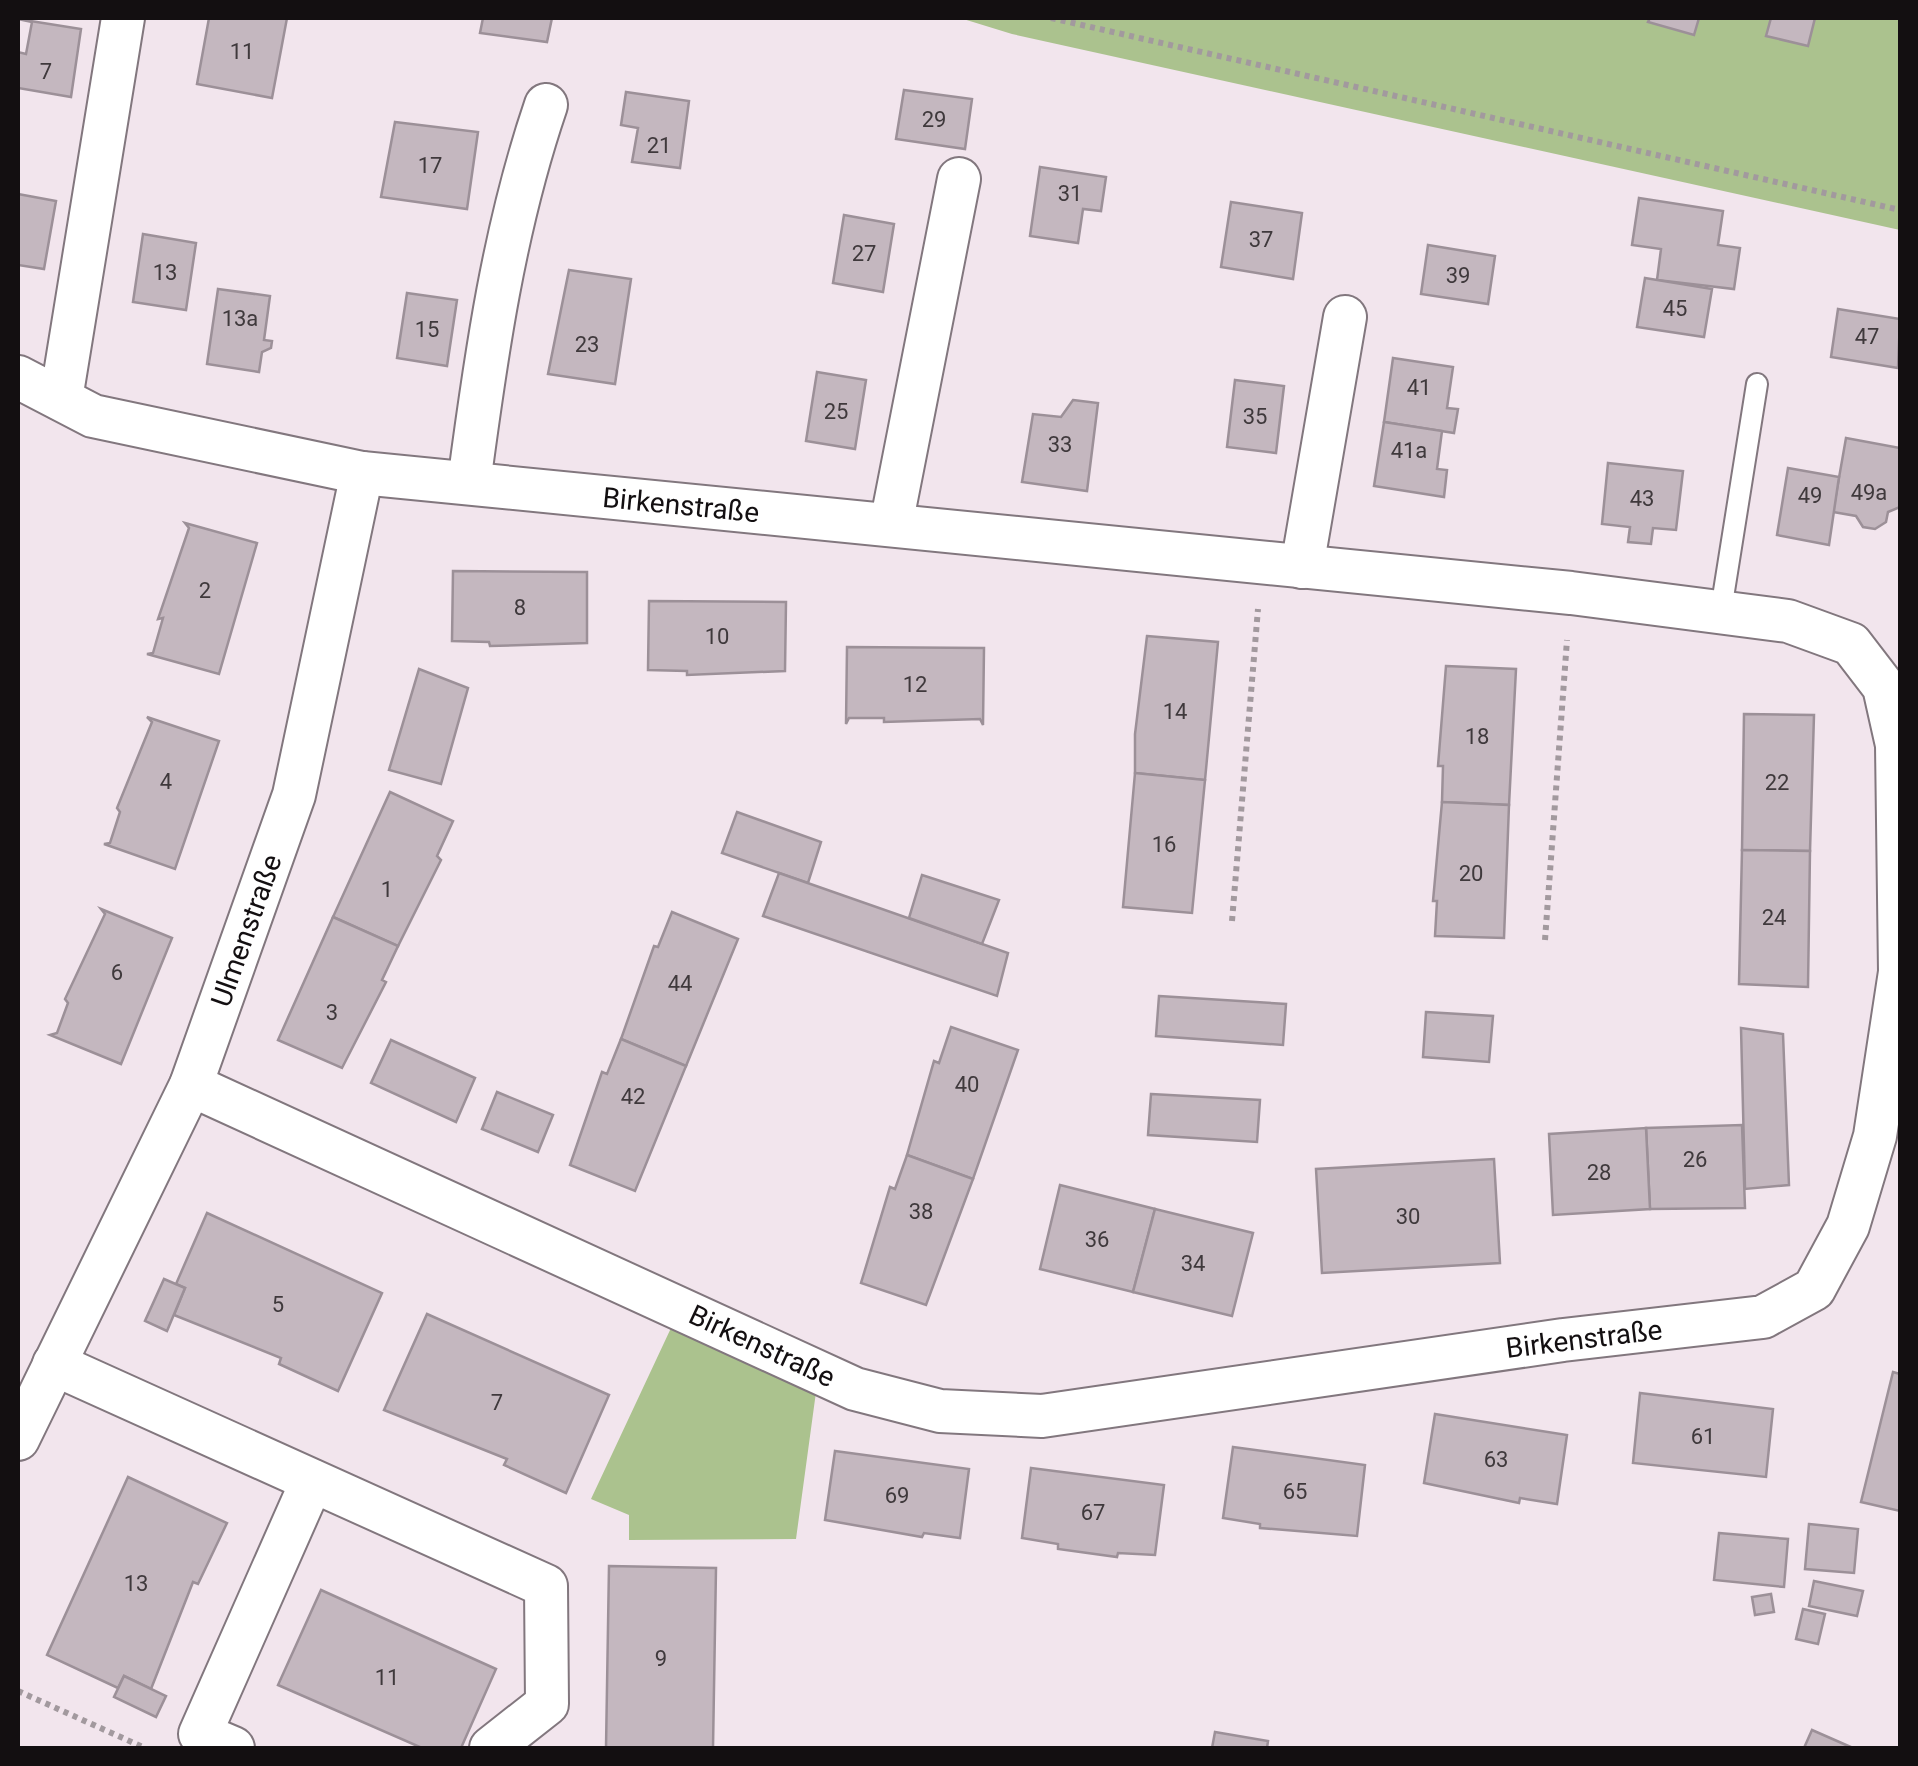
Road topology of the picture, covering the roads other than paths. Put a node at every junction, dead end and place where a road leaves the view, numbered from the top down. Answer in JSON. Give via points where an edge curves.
{"nodes":[{"id":1,"x":123,"y":18,"type":"edge"},
{"id":2,"x":546,"y":105,"type":"dead end"},
{"id":3,"x":958,"y":179,"type":"dead end"},
{"id":4,"x":1344,"y":316,"type":"dead end"},
{"id":5,"x":18,"y":377,"type":"edge"},
{"id":6,"x":1757,"y":384,"type":"dead end"},
{"id":7,"x":61,"y":399,"type":"junction"},
{"id":8,"x":362,"y":473,"type":"junction"},
{"id":9,"x":468,"y":483,"type":"junction"},
{"id":10,"x":891,"y":526,"type":"junction"},
{"id":11,"x":1282,"y":565,"type":"junction"},
{"id":12,"x":1721,"y":610,"type":"junction"},
{"id":13,"x":1899,"y":745,"type":"edge"},
{"id":14,"x":191,"y":1085,"type":"junction"},
{"id":15,"x":54,"y":1364,"type":"junction"},
{"id":16,"x":18,"y":1439,"type":"edge"},
{"id":17,"x":312,"y":1481,"type":"junction"},
{"id":18,"x":233,"y":1748,"type":"edge"},
{"id":19,"x":490,"y":1748,"type":"edge"}],
"edges":[{"from":1,"to":7,"type":"street"},
{"from":2,"to":9,"type":"street","via":[[521,179],[495,300]]},
{"from":3,"to":10,"type":"street"},
{"from":4,"to":11,"type":"street"},
{"from":5,"to":7,"type":"street","name":"Birkenstraße"},
{"from":6,"to":12,"type":"lane"},
{"from":7,"to":8,"type":"street","name":"Birkenstraße","via":[[93,416]]},
{"from":8,"to":9,"type":"street","name":"Birkenstraße"},
{"from":8,"to":14,"type":"street","name":"Ulmenstraße","via":[[294,796]]},
{"from":9,"to":10,"type":"street","name":"Birkenstraße"},
{"from":10,"to":11,"type":"street","name":"Birkenstraße"},
{"from":11,"to":12,"type":"street","name":"Birkenstraße"},
{"from":12,"to":13,"type":"street","name":"Birkenstraße","via":[[1788,620],[1852,644],[1884,687]]},
{"from":13,"to":14,"type":"street","name":"Birkenstraße","via":[[1900,972],[1875,1136],[1848,1226],[1814,1289],[1763,1317],[1042,1416],[940,1411],[855,1388]]},
{"from":14,"to":15,"type":"street","name":"Ulmenstraße"},
{"from":15,"to":16,"type":"street","name":"Ulmenstraße"},
{"from":15,"to":17,"type":"street"},
{"from":17,"to":18,"type":"street","via":[[200,1734]]},
{"from":17,"to":19,"type":"street","via":[[546,1586],[547,1704]]}]}
